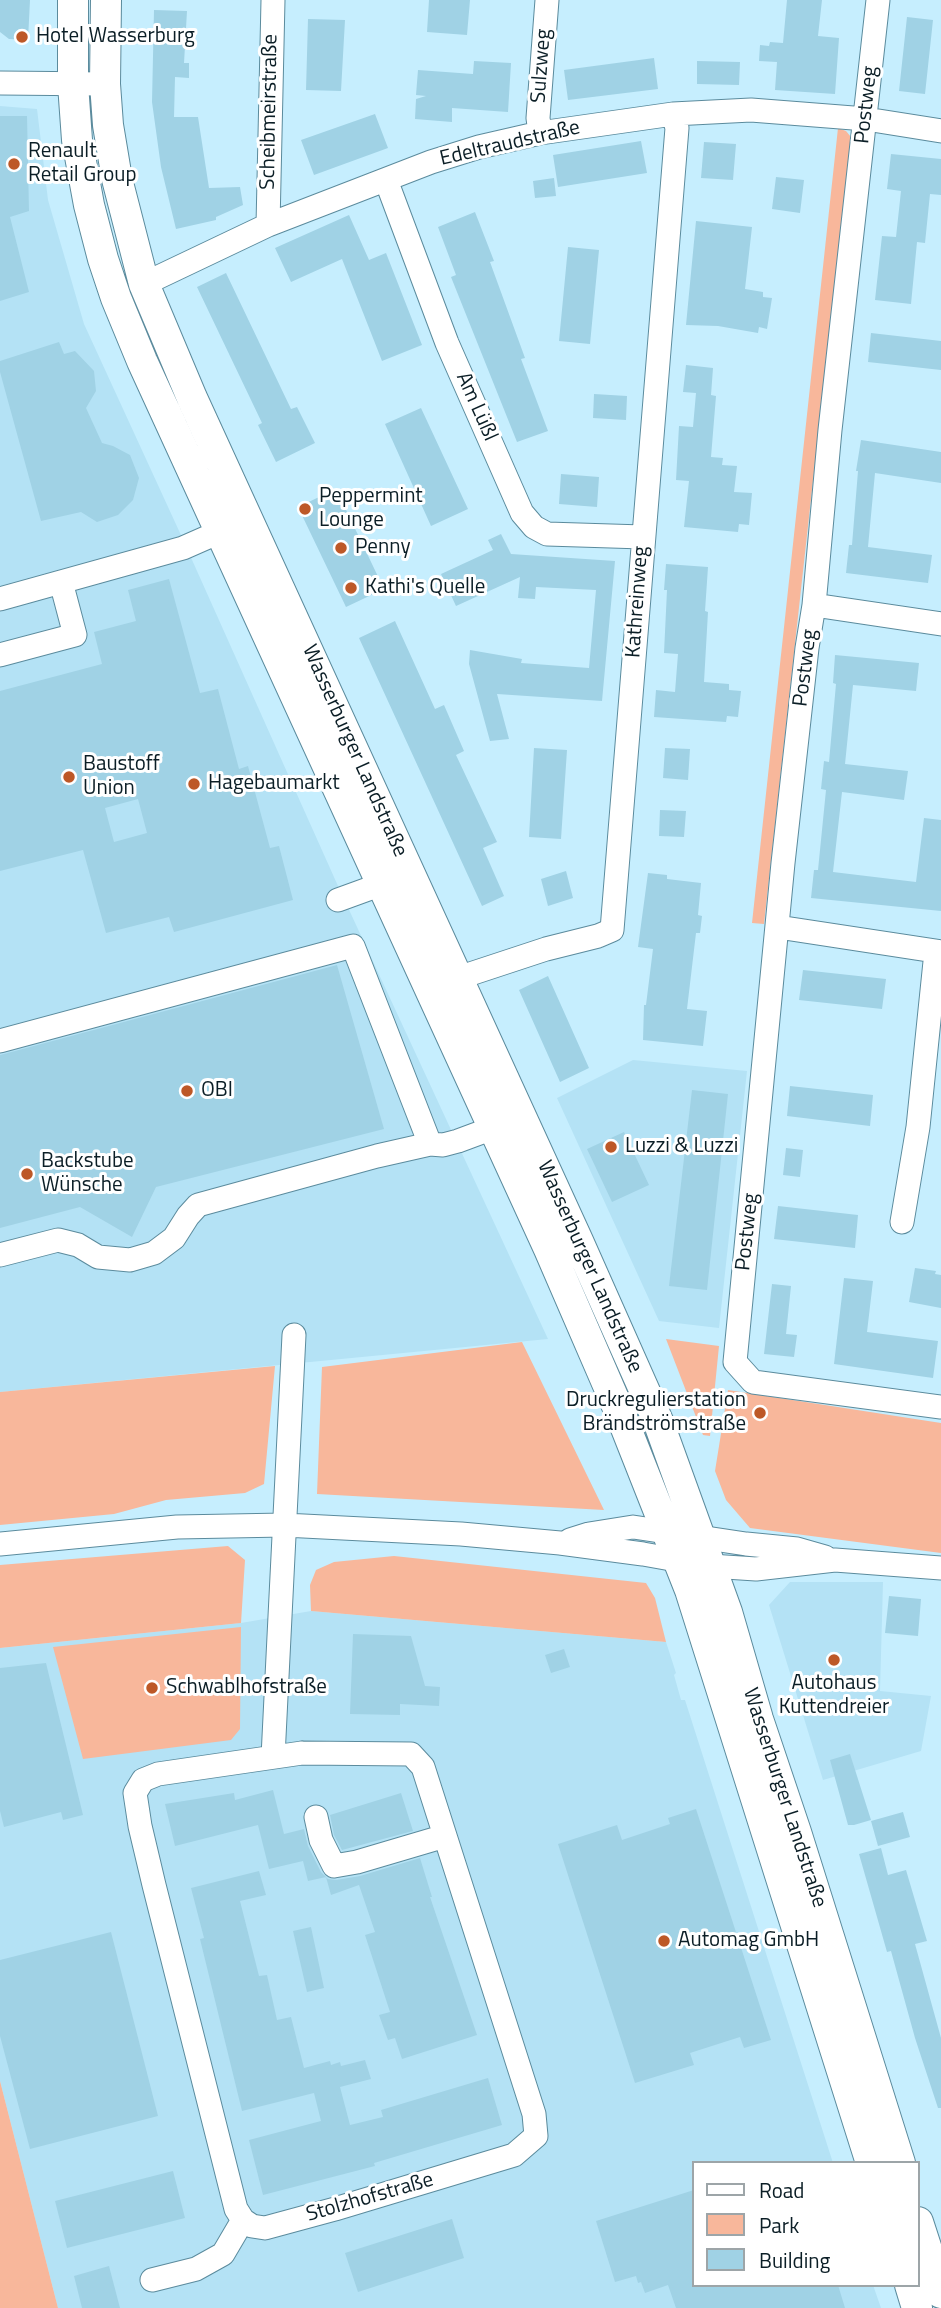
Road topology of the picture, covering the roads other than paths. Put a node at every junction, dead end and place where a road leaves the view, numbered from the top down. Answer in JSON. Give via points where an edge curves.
{"nodes":[{"id":1,"x":73,"y":0,"type":"edge"},
{"id":2,"x":106,"y":0,"type":"edge"},
{"id":3,"x":273,"y":0,"type":"edge"},
{"id":4,"x":547,"y":0,"type":"edge"},
{"id":5,"x":878,"y":0,"type":"edge"},
{"id":6,"x":0,"y":83,"type":"edge"},
{"id":7,"x":73,"y":83,"type":"junction"},
{"id":8,"x":106,"y":84,"type":"junction"},
{"id":9,"x":673,"y":114,"type":"junction"},
{"id":10,"x":866,"y":119,"type":"junction"},
{"id":11,"x":941,"y":131,"type":"edge"},
{"id":12,"x":540,"y":133,"type":"junction"},
{"id":13,"x":386,"y":180,"type":"junction"},
{"id":14,"x":268,"y":225,"type":"junction"},
{"id":15,"x":144,"y":284,"type":"junction"},
{"id":16,"x":248,"y":518,"type":"junction"},
{"id":17,"x":221,"y":532,"type":"junction"},
{"id":18,"x":643,"y":537,"type":"junction"},
{"id":19,"x":61,"y":582,"type":"junction"},
{"id":20,"x":0,"y":599,"type":"edge"},
{"id":21,"x":814,"y":605,"type":"junction"},
{"id":22,"x":941,"y":624,"type":"edge"},
{"id":23,"x":0,"y":655,"type":"edge"},
{"id":24,"x":382,"y":884,"type":"junction"},
{"id":25,"x":338,"y":900,"type":"dead end"},
{"id":26,"x":778,"y":927,"type":"junction"},
{"id":27,"x":939,"y":952,"type":"edge"},
{"id":28,"x":458,"y":978,"type":"junction"},
{"id":29,"x":0,"y":1041,"type":"edge"},
{"id":30,"x":493,"y":1128,"type":"junction"},
{"id":31,"x":430,"y":1144,"type":"junction"},
{"id":32,"x":902,"y":1222,"type":"dead end"},
{"id":33,"x":0,"y":1255,"type":"edge"},
{"id":34,"x":294,"y":1335,"type":"dead end"},
{"id":35,"x":941,"y":1407,"type":"edge"},
{"id":36,"x":284,"y":1525,"type":"junction"},
{"id":37,"x":667,"y":1531,"type":"junction"},
{"id":38,"x":700,"y":1536,"type":"junction"},
{"id":39,"x":560,"y":1543,"type":"junction"},
{"id":40,"x":0,"y":1544,"type":"edge"},
{"id":41,"x":678,"y":1559,"type":"junction"},
{"id":42,"x":835,"y":1560,"type":"junction"},
{"id":43,"x":710,"y":1566,"type":"junction"},
{"id":44,"x":941,"y":1568,"type":"edge"},
{"id":45,"x":273,"y":1757,"type":"junction"},
{"id":46,"x":316,"y":1817,"type":"dead end"},
{"id":47,"x":445,"y":1836,"type":"junction"},
{"id":48,"x":870,"y":2161,"type":"edge"},
{"id":49,"x":899,"y":2161,"type":"edge"},
{"id":50,"x":243,"y":2220,"type":"junction"},
{"id":51,"x":928,"y":2235,"type":"edge"},
{"id":52,"x":152,"y":2280,"type":"dead end"},
{"id":53,"x":911,"y":2287,"type":"edge"},
{"id":54,"x":941,"y":2293,"type":"edge"},
{"id":55,"x":917,"y":2308,"type":"edge"}],
"edges":[{"from":1,"to":7,"type":"main road","name":"Wasserburger Landstraße"},
{"from":2,"to":8,"type":"main road","name":"Wasserburger Landstraße"},
{"from":3,"to":14,"type":"street","name":"Scheibmeirstraße"},
{"from":4,"to":12,"type":"street","name":"Sulzweg"},
{"from":5,"to":10,"type":"street","name":"Postweg"},
{"from":6,"to":7,"type":"street"},
{"from":7,"to":8,"type":"street"},
{"from":7,"to":17,"type":"main road","name":"Wasserburger Landstraße","via":[[84,179],[107,272],[142,361]]},
{"from":8,"to":15,"type":"main road","name":"Wasserburger Landstraße","via":[[117,179]]},
{"from":9,"to":10,"type":"street","name":"Edeltraudstraße","via":[[751,110]]},
{"from":9,"to":12,"type":"street","name":"Edeltraudstraße"},
{"from":9,"to":18,"type":"street","name":"Kathreinweg","via":[[677,128]]},
{"from":10,"to":11,"type":"street","name":"Edeltraudstraße"},
{"from":10,"to":21,"type":"street","name":"Postweg"},
{"from":12,"to":13,"type":"street","name":"Edeltraudstraße","via":[[479,147]]},
{"from":13,"to":14,"type":"street","name":"Edeltraudstraße"},
{"from":13,"to":18,"type":"street","name":"Am Lüßl","via":[[447,343],[523,513],[547,534]]},
{"from":14,"to":15,"type":"street","name":"Edeltraudstraße"},
{"from":15,"to":16,"type":"main road","name":"Wasserburger Landstraße"},
{"from":16,"to":17,"type":"street"},
{"from":16,"to":28,"type":"main road","name":"Wasserburger Landstraße"},
{"from":17,"to":19,"type":"street","via":[[183,548]]},
{"from":17,"to":24,"type":"main road","name":"Wasserburger Landstraße"},
{"from":18,"to":28,"type":"street","name":"Kathreinweg","via":[[612,930]]},
{"from":19,"to":20,"type":"street"},
{"from":19,"to":23,"type":"street","via":[[75,635]]},
{"from":21,"to":22,"type":"street"},
{"from":21,"to":26,"type":"street","name":"Postweg"},
{"from":24,"to":25,"type":"street"},
{"from":24,"to":30,"type":"main road","name":"Wasserburger Landstraße"},
{"from":26,"to":27,"type":"street"},
{"from":26,"to":35,"type":"street","name":"Postweg","via":[[735,1362],[753,1382]]},
{"from":27,"to":32,"type":"street"},
{"from":28,"to":38,"type":"main road","name":"Wasserburger Landstraße","via":[[658,1421]]},
{"from":29,"to":31,"type":"street","via":[[353,946]]},
{"from":30,"to":31,"type":"street","via":[[458,1141]]},
{"from":30,"to":37,"type":"main road","name":"Wasserburger Landstraße","via":[[584,1329]]},
{"from":31,"to":33,"type":"street","via":[[198,1205],[174,1238],[154,1254],[130,1261],[98,1257],[58,1240]]},
{"from":34,"to":36,"type":"street"},
{"from":36,"to":39,"type":"street"},
{"from":36,"to":40,"type":"street","via":[[177,1527]]},
{"from":36,"to":45,"type":"street"},
{"from":37,"to":38,"type":"street"},
{"from":37,"to":39,"type":"street","via":[[633,1527]]},
{"from":37,"to":41,"type":"main road","name":"Wasserburger Landstraße"},
{"from":38,"to":42,"type":"street","via":[[797,1549]]},
{"from":38,"to":43,"type":"main road","name":"Wasserburger Landstraße"},
{"from":39,"to":41,"type":"street"},
{"from":41,"to":43,"type":"street"},
{"from":41,"to":48,"type":"main road","name":"Wasserburger Landstraße"},
{"from":42,"to":43,"type":"street","via":[[756,1569]]},
{"from":42,"to":44,"type":"street"},
{"from":43,"to":49,"type":"main road","name":"Wasserburger Landstraße"},
{"from":45,"to":47,"type":"street","name":"Stolzhofstraße","via":[[411,1754],[423,1767]]},
{"from":45,"to":50,"type":"street","name":"Stolzhofstraße","via":[[158,1774],[143,1780],[135,1793],[204,2088],[236,2209]]},
{"from":46,"to":47,"type":"street","via":[[334,1866]]},
{"from":47,"to":50,"type":"street","name":"Stolzhofstraße","via":[[534,2114],[536,2136],[514,2155],[335,2209],[265,2228]]},
{"from":50,"to":52,"type":"street","via":[[223,2254],[196,2269]]},
{"from":51,"to":54,"type":"main road"},
{"from":53,"to":55,"type":"main road"}]}
